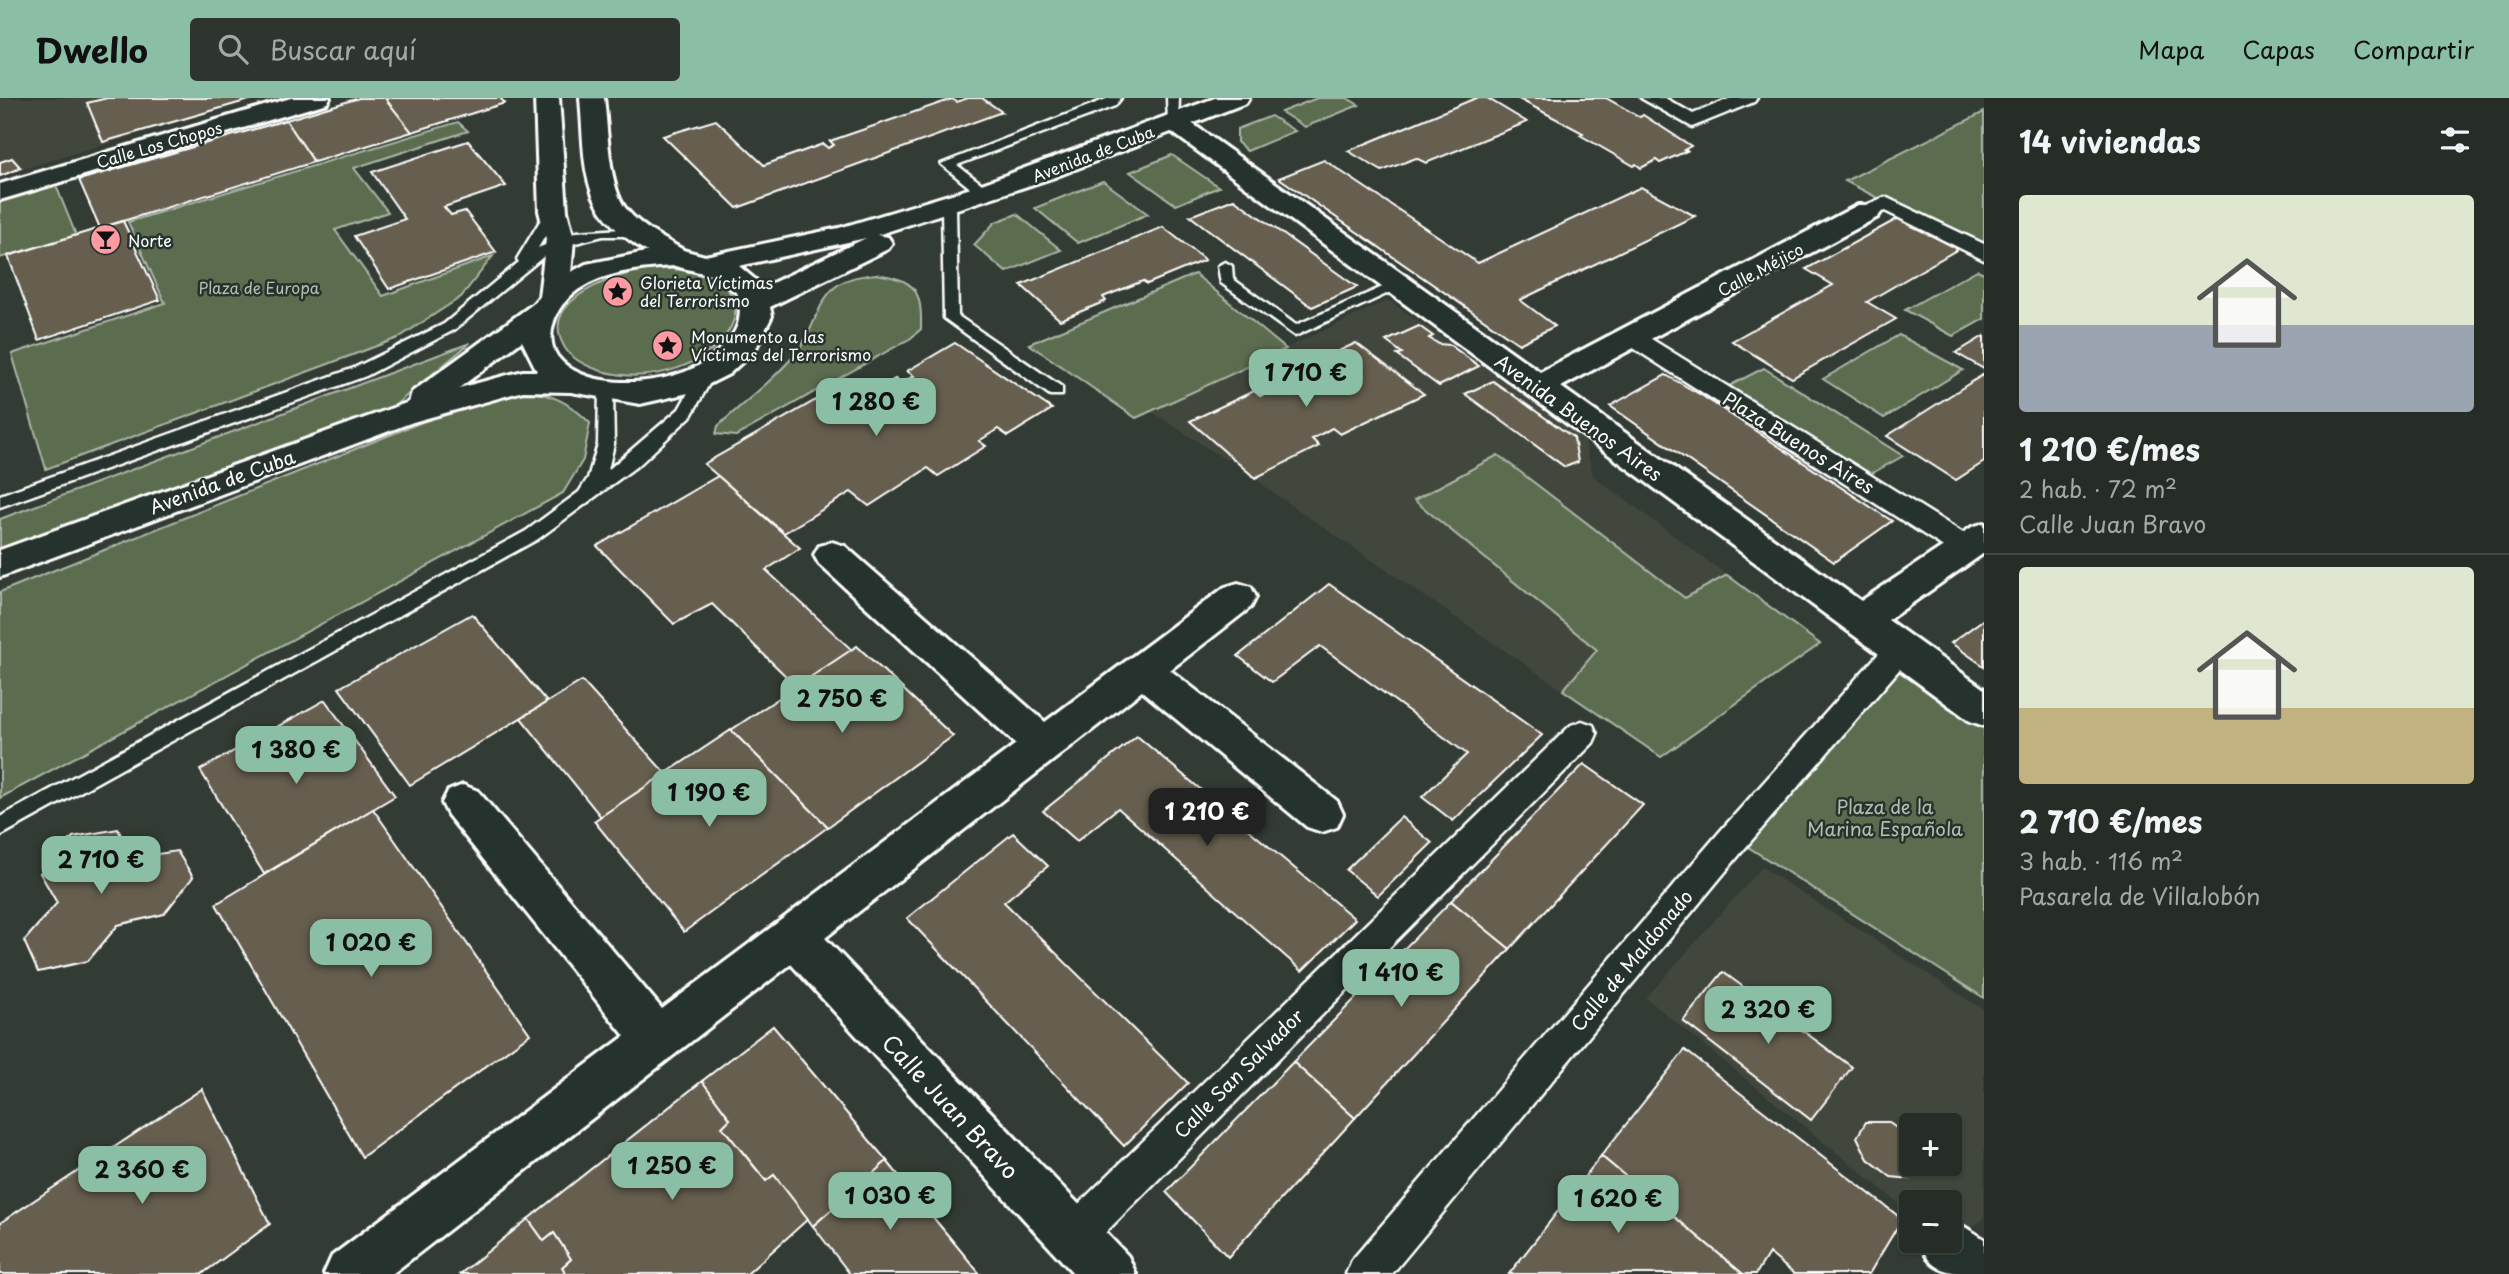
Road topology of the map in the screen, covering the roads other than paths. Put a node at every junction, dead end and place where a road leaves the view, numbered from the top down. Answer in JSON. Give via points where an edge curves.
{"nodes":[{"id":1,"x":318,"y":98,"type":"edge"},
{"id":2,"x":547,"y":98,"type":"edge"},
{"id":3,"x":592,"y":98,"type":"edge"},
{"id":4,"x":1115,"y":98,"type":"edge"},
{"id":5,"x":1237,"y":98,"type":"edge"},
{"id":6,"x":1651,"y":98,"type":"edge"},
{"id":7,"x":1748,"y":98,"type":"edge"},
{"id":8,"x":1174,"y":110,"type":"edge"},
{"id":9,"x":0,"y":192,"type":"edge"},
{"id":10,"x":985,"y":194,"type":"junction"},
{"id":11,"x":949,"y":207,"type":"junction"},
{"id":12,"x":553,"y":211,"type":"junction"},
{"id":13,"x":1868,"y":211,"type":"joint"},
{"id":14,"x":637,"y":232,"type":"junction"},
{"id":15,"x":560,"y":239,"type":"junction"},
{"id":16,"x":1984,"y":253,"type":"edge"},
{"id":17,"x":676,"y":257,"type":"junction"},
{"id":18,"x":710,"y":264,"type":"junction"},
{"id":19,"x":1225,"y":266,"type":"dead end"},
{"id":20,"x":516,"y":271,"type":"junction"},
{"id":21,"x":1399,"y":285,"type":"junction"},
{"id":22,"x":756,"y":302,"type":"junction"},
{"id":23,"x":548,"y":304,"type":"junction"},
{"id":24,"x":1632,"y":337,"type":"junction"},
{"id":25,"x":705,"y":377,"type":"junction"},
{"id":26,"x":570,"y":382,"type":"junction"},
{"id":27,"x":1538,"y":386,"type":"junction"},
{"id":28,"x":605,"y":391,"type":"junction"},
{"id":29,"x":1056,"y":391,"type":"dead end"},
{"id":30,"x":402,"y":414,"type":"junction"},
{"id":31,"x":0,"y":501,"type":"edge"},
{"id":32,"x":564,"y":513,"type":"junction"},
{"id":33,"x":1975,"y":542,"type":"edge"},
{"id":34,"x":832,"y":555,"type":"dead end"},
{"id":35,"x":0,"y":564,"type":"edge"},
{"id":36,"x":1238,"y":597,"type":"dead end"},
{"id":37,"x":1860,"y":620,"type":"junction"},
{"id":38,"x":1900,"y":649,"type":"junction"},
{"id":39,"x":1143,"y":670,"type":"junction"},
{"id":40,"x":1984,"y":710,"type":"edge"},
{"id":41,"x":1582,"y":734,"type":"dead end"},
{"id":42,"x":1044,"y":745,"type":"junction"},
{"id":43,"x":463,"y":803,"type":"dead end"},
{"id":44,"x":1322,"y":814,"type":"dead end"},
{"id":45,"x":0,"y":827,"type":"edge"},
{"id":46,"x":795,"y":935,"type":"junction"},
{"id":47,"x":658,"y":1040,"type":"junction"},
{"id":48,"x":1074,"y":1236,"type":"junction"},
{"id":49,"x":350,"y":1274,"type":"edge"},
{"id":50,"x":1110,"y":1274,"type":"edge"},
{"id":51,"x":1366,"y":1274,"type":"edge"}],
"edges":[{"from":1,"to":9,"type":"street","name":"Calle Los Chopos"},
{"from":2,"to":12,"type":"street"},
{"from":3,"to":14,"type":"street","via":[[610,207]]},
{"from":4,"to":10,"type":"lane","via":[[948,164]]},
{"from":5,"to":8,"type":"street","name":"Avenida de Cuba"},
{"from":6,"to":7,"type":"street","via":[[1692,121]]},
{"from":8,"to":10,"type":"street","name":"Avenida de Cuba"},
{"from":8,"to":21,"type":"street","name":"Avenida Buenos Aires"},
{"from":10,"to":11,"type":"street","name":"Avenida de Cuba"},
{"from":11,"to":18,"type":"street","name":"Avenida de Cuba","via":[[775,254]]},
{"from":11,"to":22,"type":"street","name":"Avenida de Cuba"},
{"from":11,"to":29,"type":"lane","via":[[951,318]]},
{"from":12,"to":15,"type":"street"},
{"from":12,"to":20,"type":"lane"},
{"from":13,"to":16,"type":"street","name":"Calle Méjico","via":[[1885,203]]},
{"from":13,"to":24,"type":"street","name":"Calle Méjico"},
{"from":14,"to":15,"type":"lane","via":[[603,230]]},
{"from":14,"to":17,"type":"street"},
{"from":15,"to":20,"type":"lane"},
{"from":15,"to":23,"type":"street"},
{"from":17,"to":18,"type":"street"},
{"from":17,"to":23,"type":"street","via":[[617,263],[591,272]]},
{"from":18,"to":22,"type":"street","via":[[733,274]]},
{"from":19,"to":21,"type":"lane","via":[[1226,280],[1295,331]]},
{"from":20,"to":31,"type":"lane","via":[[458,321],[360,372]]},
{"from":21,"to":27,"type":"street","name":"Avenida Buenos Aires"},
{"from":22,"to":25,"type":"street","via":[[752,336],[727,364]]},
{"from":23,"to":26,"type":"street","via":[[536,331],[539,354]]},
{"from":23,"to":30,"type":"street","name":"Avenida de Cuba"},
{"from":24,"to":27,"type":"street","name":"Calle Méjico"},
{"from":24,"to":33,"type":"street","name":"Plaza Buenos Aires"},
{"from":25,"to":28,"type":"street","via":[[663,390]]},
{"from":25,"to":32,"type":"lane","via":[[685,412],[635,459]]},
{"from":26,"to":28,"type":"street"},
{"from":26,"to":30,"type":"street","name":"Avenida de Cuba","via":[[523,381]]},
{"from":27,"to":37,"type":"street","name":"Avenida Buenos Aires"},
{"from":28,"to":32,"type":"lane","via":[[605,440],[594,483]]},
{"from":30,"to":35,"type":"street","name":"Avenida de Cuba"},
{"from":32,"to":45,"type":"lane","via":[[391,614]]},
{"from":33,"to":37,"type":"street"},
{"from":34,"to":42,"type":"street"},
{"from":36,"to":39,"type":"street"},
{"from":37,"to":38,"type":"street","name":"Avenida Buenos Aires"},
{"from":38,"to":40,"type":"street","name":"Avenida Buenos Aires"},
{"from":38,"to":51,"type":"street","name":"Calle de Maldonado"},
{"from":39,"to":42,"type":"street"},
{"from":39,"to":44,"type":"street"},
{"from":41,"to":48,"type":"street","name":"Calle San Salvador"},
{"from":42,"to":46,"type":"street"},
{"from":43,"to":47,"type":"street"},
{"from":46,"to":47,"type":"street"},
{"from":46,"to":48,"type":"street","name":"Calle Juan Bravo"},
{"from":47,"to":49,"type":"street"},
{"from":48,"to":50,"type":"street","name":"Calle Juan Bravo"}]}
